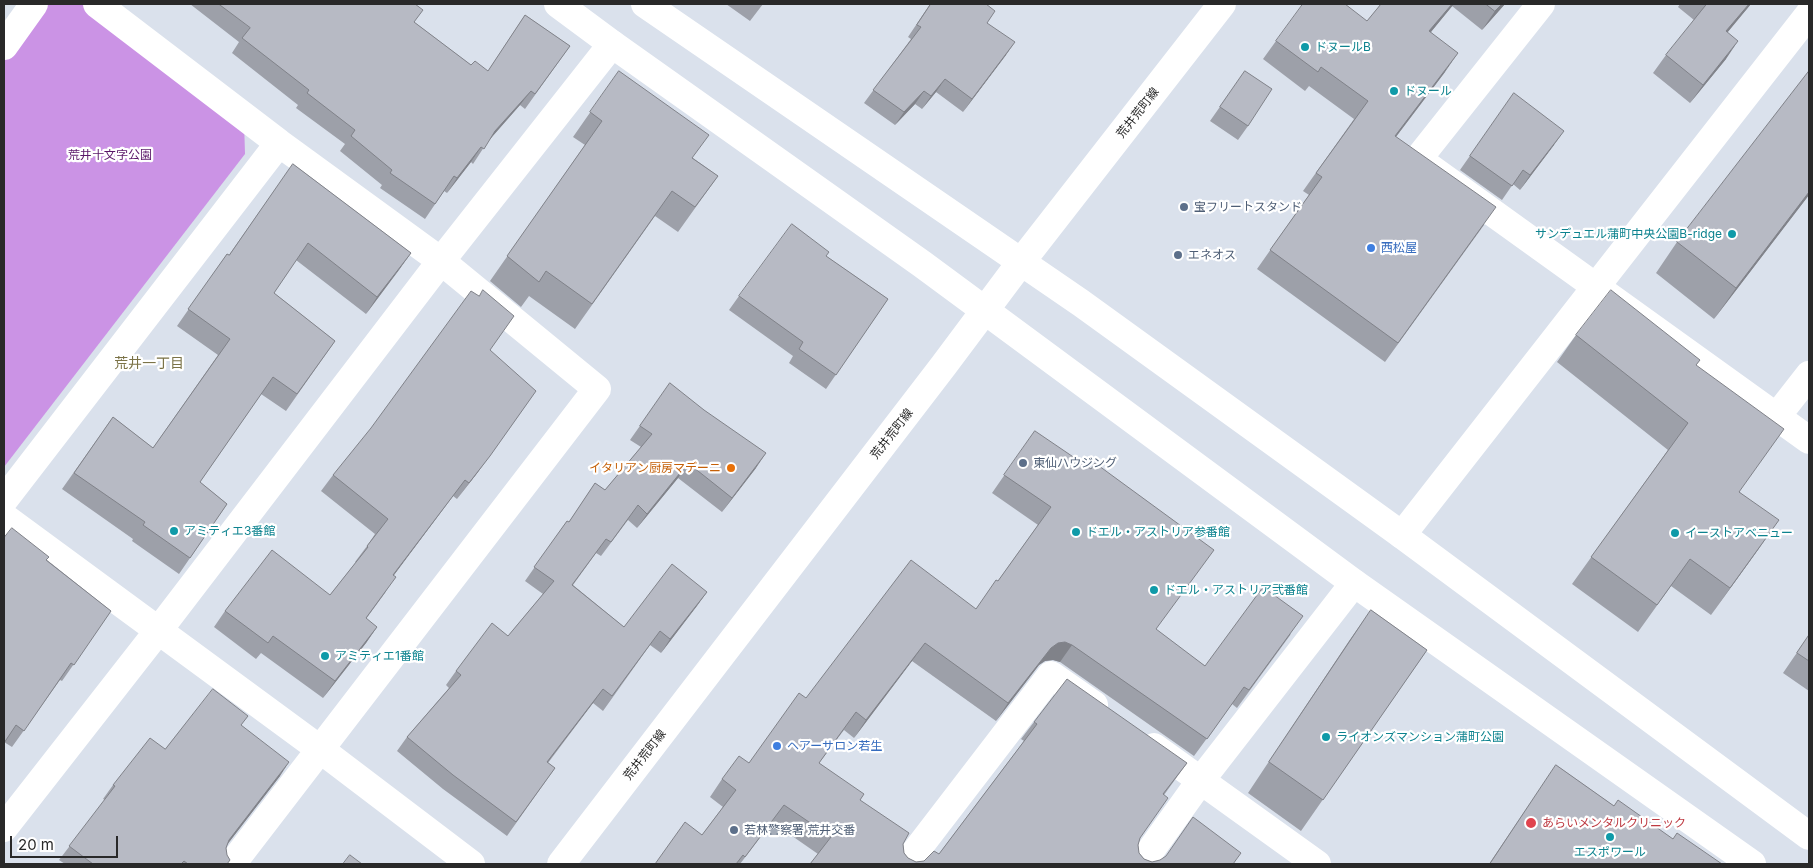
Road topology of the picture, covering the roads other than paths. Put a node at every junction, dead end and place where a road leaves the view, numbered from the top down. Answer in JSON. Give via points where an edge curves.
{"nodes":[{"id":1,"x":34,"y":4,"type":"edge"},
{"id":2,"x":97,"y":4,"type":"edge"},
{"id":3,"x":558,"y":4,"type":"edge"},
{"id":4,"x":1222,"y":4,"type":"edge"},
{"id":5,"x":1541,"y":4,"type":"edge"},
{"id":6,"x":650,"y":5,"type":"edge"},
{"id":7,"x":1809,"y":14,"type":"edge"},
{"id":8,"x":612,"y":44,"type":"junction"},
{"id":9,"x":4,"y":46,"type":"edge"},
{"id":10,"x":280,"y":143,"type":"junction"},
{"id":11,"x":441,"y":261,"type":"junction"},
{"id":12,"x":1021,"y":262,"type":"junction"},
{"id":13,"x":1596,"y":286,"type":"junction"},
{"id":14,"x":984,"y":310,"type":"junction"},
{"id":15,"x":1809,"y":375,"type":"edge"},
{"id":16,"x":1777,"y":416,"type":"junction"},
{"id":17,"x":1809,"y":440,"type":"edge"},
{"id":18,"x":4,"y":500,"type":"edge"},
{"id":19,"x":4,"y":517,"type":"edge"},
{"id":20,"x":1402,"y":535,"type":"junction"},
{"id":21,"x":1354,"y":582,"type":"junction"},
{"id":22,"x":158,"y":630,"type":"junction"},
{"id":23,"x":321,"y":750,"type":"junction"},
{"id":24,"x":1202,"y":780,"type":"junction"},
{"id":25,"x":4,"y":828,"type":"edge"},
{"id":26,"x":1809,"y":836,"type":"edge"},
{"id":27,"x":232,"y":864,"type":"edge"},
{"id":28,"x":471,"y":864,"type":"edge"},
{"id":29,"x":561,"y":864,"type":"edge"},
{"id":30,"x":906,"y":864,"type":"edge"},
{"id":31,"x":1141,"y":864,"type":"edge"},
{"id":32,"x":1317,"y":864,"type":"edge"},
{"id":33,"x":1752,"y":864,"type":"edge"}],
"edges":[{"from":1,"to":9,"type":"street"},
{"from":2,"to":10,"type":"street"},
{"from":3,"to":8,"type":"street"},
{"from":4,"to":12,"type":"street","name":"荒井荒町線"},
{"from":5,"to":13,"type":"street","via":[[1418,160]]},
{"from":6,"to":12,"type":"street"},
{"from":7,"to":13,"type":"street"},
{"from":8,"to":11,"type":"street"},
{"from":8,"to":14,"type":"street"},
{"from":10,"to":11,"type":"street"},
{"from":10,"to":18,"type":"street"},
{"from":11,"to":22,"type":"street"},
{"from":11,"to":23,"type":"street","via":[[597,389]]},
{"from":12,"to":14,"type":"street","name":"荒井荒町線"},
{"from":12,"to":20,"type":"street"},
{"from":13,"to":16,"type":"street"},
{"from":13,"to":20,"type":"street"},
{"from":14,"to":21,"type":"street"},
{"from":14,"to":29,"type":"street","name":"荒井荒町線"},
{"from":15,"to":16,"type":"street"},
{"from":16,"to":17,"type":"street"},
{"from":19,"to":22,"type":"street"},
{"from":20,"to":26,"type":"street"},
{"from":21,"to":24,"type":"street"},
{"from":21,"to":33,"type":"street"},
{"from":22,"to":23,"type":"street"},
{"from":22,"to":25,"type":"street"},
{"from":23,"to":27,"type":"street"},
{"from":23,"to":28,"type":"street"},
{"from":24,"to":30,"type":"street","via":[[1051,675]]},
{"from":24,"to":31,"type":"street"},
{"from":24,"to":32,"type":"street"}]}
